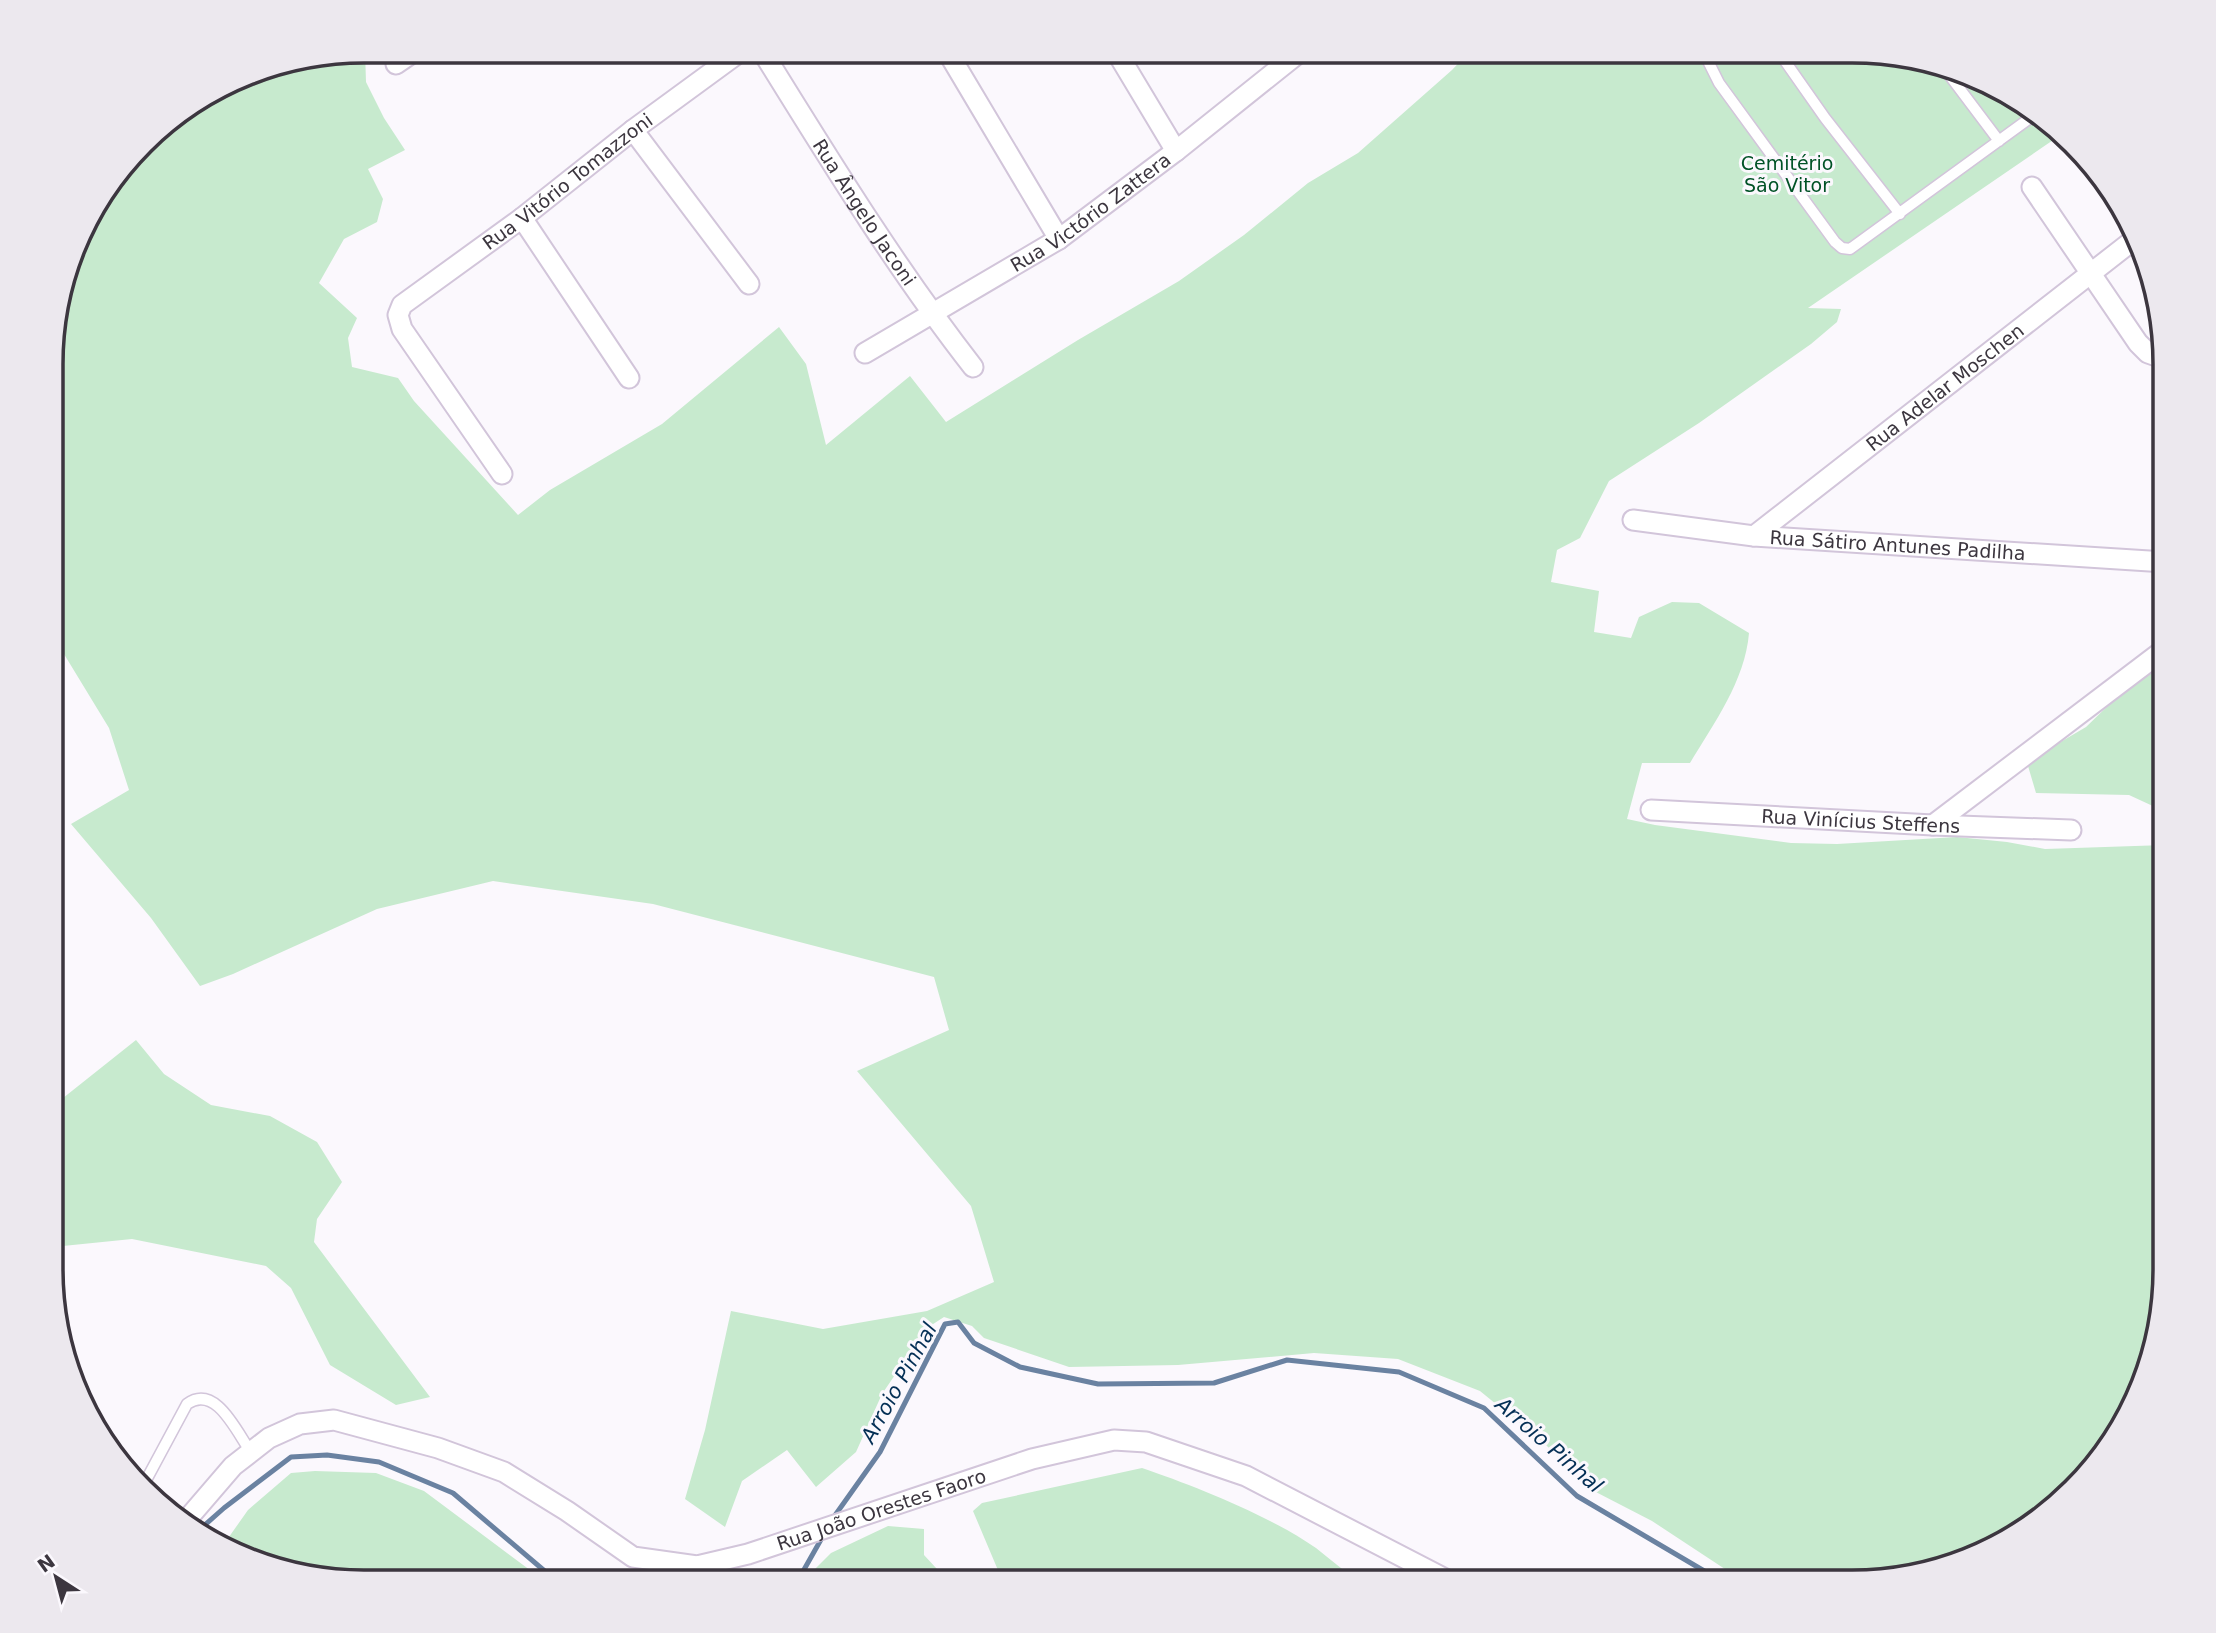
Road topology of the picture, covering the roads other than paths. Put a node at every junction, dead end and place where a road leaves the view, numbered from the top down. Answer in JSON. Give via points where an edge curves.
{"nodes":[{"id":1,"x":725,"y":63,"type":"edge"},
{"id":2,"x":769,"y":63,"type":"edge"},
{"id":3,"x":954,"y":63,"type":"edge"},
{"id":4,"x":1123,"y":63,"type":"edge"},
{"id":5,"x":1280,"y":63,"type":"edge"},
{"id":6,"x":1709,"y":63,"type":"edge"},
{"id":7,"x":1786,"y":63,"type":"edge"},
{"id":8,"x":1954,"y":81,"type":"edge"},
{"id":9,"x":2028,"y":120,"type":"edge"},
{"id":10,"x":633,"y":130,"type":"junction"},
{"id":11,"x":1999,"y":141,"type":"junction"},
{"id":12,"x":1176,"y":151,"type":"junction"},
{"id":13,"x":2032,"y":187,"type":"dead end"},
{"id":14,"x":1900,"y":214,"type":"junction"},
{"id":15,"x":522,"y":218,"type":"junction"},
{"id":16,"x":1059,"y":239,"type":"junction"},
{"id":17,"x":2128,"y":245,"type":"edge"},
{"id":18,"x":2090,"y":273,"type":"junction"},
{"id":19,"x":749,"y":284,"type":"dead end"},
{"id":20,"x":932,"y":314,"type":"junction"},
{"id":21,"x":865,"y":353,"type":"dead end"},
{"id":22,"x":2153,"y":355,"type":"edge"},
{"id":23,"x":973,"y":367,"type":"dead end"},
{"id":24,"x":629,"y":378,"type":"dead end"},
{"id":25,"x":502,"y":474,"type":"dead end"},
{"id":26,"x":1633,"y":520,"type":"dead end"},
{"id":27,"x":1754,"y":536,"type":"junction"},
{"id":28,"x":2153,"y":561,"type":"edge"},
{"id":29,"x":2153,"y":658,"type":"edge"},
{"id":30,"x":1651,"y":810,"type":"dead end"},
{"id":31,"x":1933,"y":825,"type":"junction"},
{"id":32,"x":2071,"y":830,"type":"dead end"},
{"id":33,"x":251,"y":1452,"type":"junction"},
{"id":34,"x":147,"y":1478,"type":"edge"},
{"id":35,"x":191,"y":1515,"type":"edge"},
{"id":36,"x":1428,"y":1570,"type":"edge"}],
"edges":[{"from":1,"to":10,"type":"street","name":"Rua Vitório Tomazzoni"},
{"from":2,"to":20,"type":"street","name":"Rua Ângelo Jaconi"},
{"from":3,"to":16,"type":"street"},
{"from":4,"to":12,"type":"street"},
{"from":5,"to":12,"type":"street","name":"Rua Victório Zattera"},
{"from":6,"to":14,"type":"lane","via":[[1719,83],[1842,248],[1850,249]]},
{"from":7,"to":14,"type":"lane"},
{"from":8,"to":11,"type":"lane"},
{"from":9,"to":11,"type":"lane"},
{"from":10,"to":15,"type":"street","name":"Rua Vitório Tomazzoni"},
{"from":10,"to":19,"type":"street"},
{"from":11,"to":14,"type":"lane"},
{"from":12,"to":16,"type":"street","name":"Rua Victório Zattera"},
{"from":13,"to":18,"type":"street"},
{"from":15,"to":24,"type":"street"},
{"from":15,"to":25,"type":"street","name":"Rua Vitório Tomazzoni","via":[[402,304],[398,316],[402,329]]},
{"from":16,"to":20,"type":"street","name":"Rua Victório Zattera"},
{"from":17,"to":18,"type":"street","name":"Rua Adelar Moschen"},
{"from":18,"to":22,"type":"street","via":[[2138,343]]},
{"from":18,"to":27,"type":"street","name":"Rua Adelar Moschen"},
{"from":20,"to":21,"type":"street","name":"Rua Victório Zattera"},
{"from":20,"to":23,"type":"street","name":"Rua Ângelo Jaconi"},
{"from":26,"to":27,"type":"street","name":"Rua Sátiro Antunes Padilha"},
{"from":27,"to":28,"type":"street","name":"Rua Sátiro Antunes Padilha"},
{"from":29,"to":31,"type":"street"},
{"from":30,"to":31,"type":"street","name":"Rua Vinícius Steffens"},
{"from":31,"to":32,"type":"street","name":"Rua Vinícius Steffens"},
{"from":33,"to":34,"type":"lane","via":[[219,1406],[195,1398],[187,1404]]},
{"from":33,"to":35,"type":"street","name":"Rua João Orestes Faoro"},
{"from":33,"to":36,"type":"street","name":"Rua João Orestes Faoro","via":[[300,1424],[334,1420],[438,1448],[504,1472],[633,1557],[697,1566],[748,1554],[1031,1459],[1114,1440],[1146,1442],[1246,1476]]}]}
